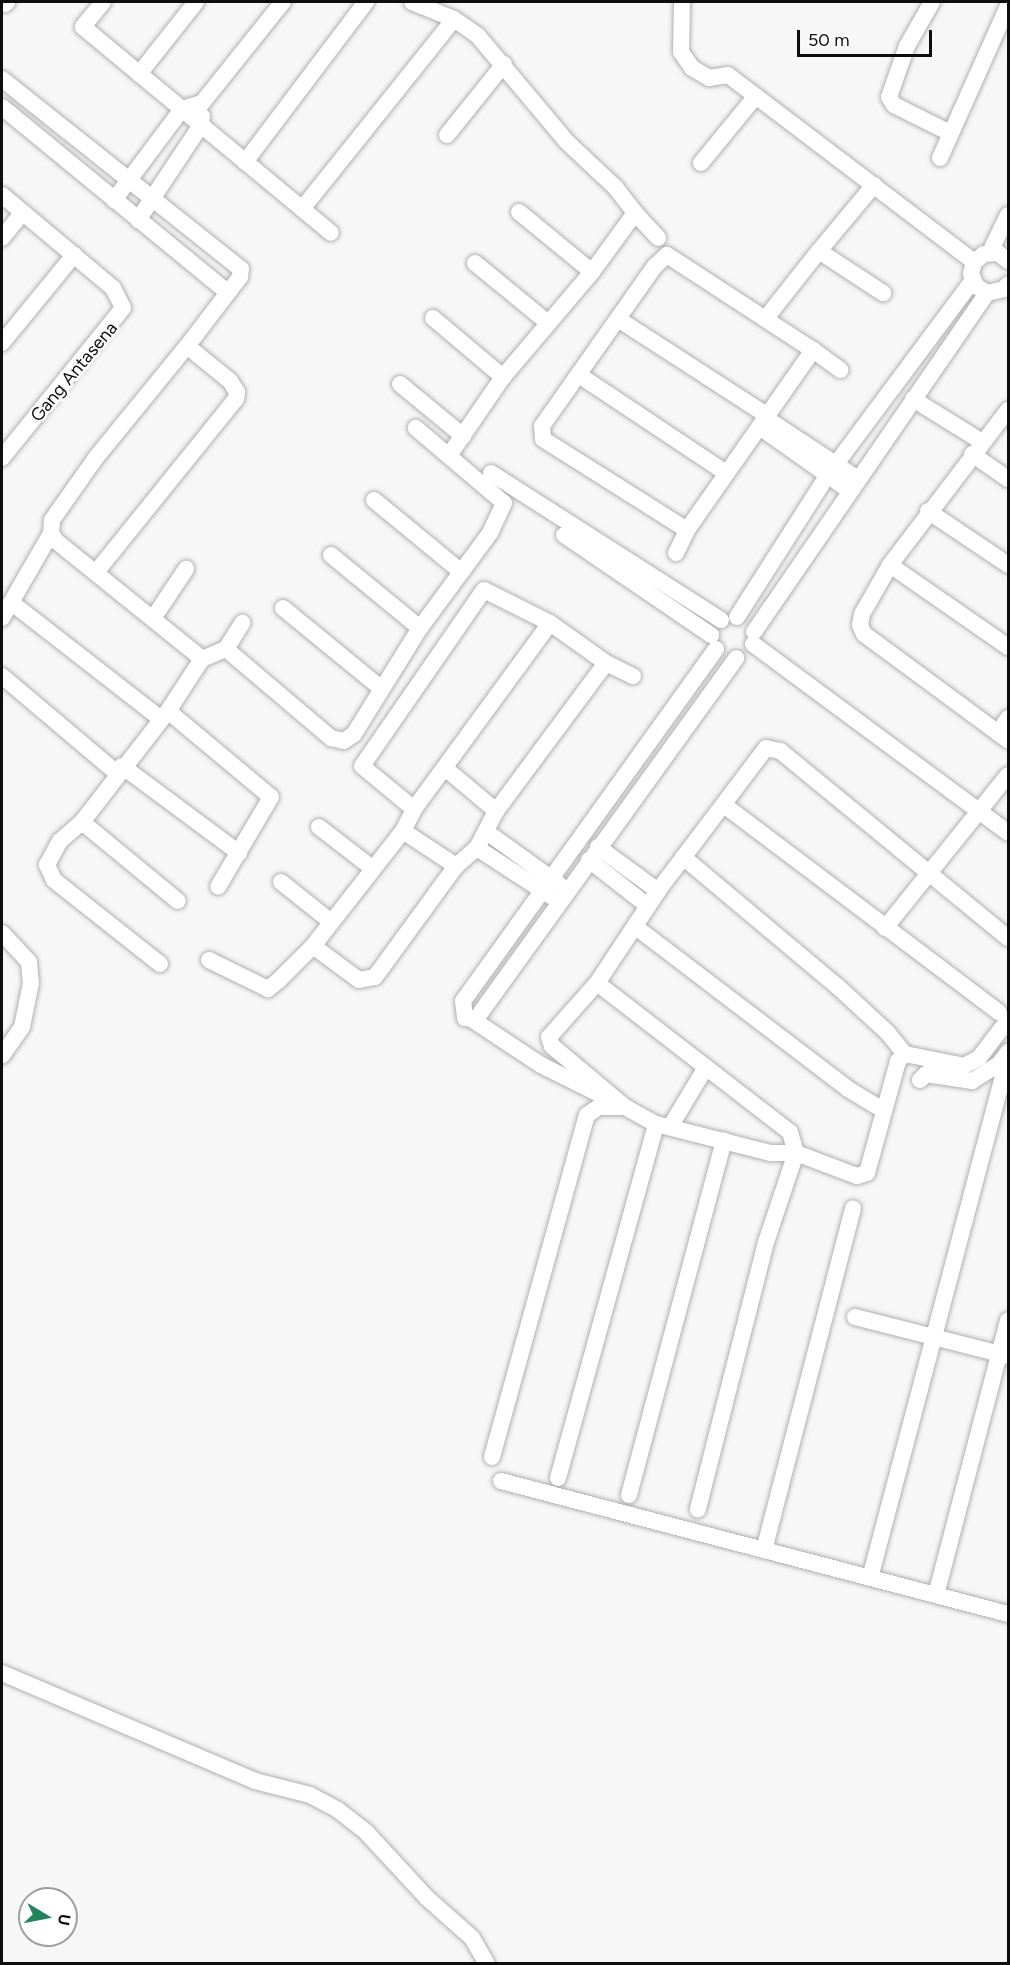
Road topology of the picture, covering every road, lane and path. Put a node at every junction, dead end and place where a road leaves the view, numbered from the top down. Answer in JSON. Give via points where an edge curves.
{"nodes":[{"id":1,"x":103,"y":2,"type":"edge"},
{"id":2,"x":196,"y":2,"type":"edge"},
{"id":3,"x":283,"y":2,"type":"edge"},
{"id":4,"x":366,"y":2,"type":"edge"},
{"id":5,"x":412,"y":2,"type":"edge"},
{"id":6,"x":682,"y":2,"type":"edge"},
{"id":7,"x":932,"y":2,"type":"edge"},
{"id":8,"x":1008,"y":6,"type":"edge"},
{"id":9,"x":454,"y":19,"type":"junction"},
{"id":10,"x":504,"y":64,"type":"junction"},
{"id":11,"x":139,"y":74,"type":"junction"},
{"id":12,"x":2,"y":79,"type":"edge"},
{"id":13,"x":22,"y":96,"type":"junction"},
{"id":14,"x":755,"y":97,"type":"junction"},
{"id":15,"x":202,"y":103,"type":"junction"},
{"id":16,"x":182,"y":109,"type":"junction"},
{"id":17,"x":4,"y":113,"type":"edge"},
{"id":18,"x":201,"y":125,"type":"junction"},
{"id":19,"x":950,"y":133,"type":"junction"},
{"id":20,"x":447,"y":135,"type":"dead end"},
{"id":21,"x":940,"y":158,"type":"dead end"},
{"id":22,"x":245,"y":162,"type":"junction"},
{"id":23,"x":701,"y":163,"type":"dead end"},
{"id":24,"x":129,"y":180,"type":"junction"},
{"id":25,"x":874,"y":186,"type":"junction"},
{"id":26,"x":2,"y":195,"type":"edge"},
{"id":27,"x":114,"y":200,"type":"junction"},
{"id":28,"x":154,"y":200,"type":"junction"},
{"id":29,"x":302,"y":208,"type":"junction"},
{"id":30,"x":22,"y":212,"type":"junction"},
{"id":31,"x":519,"y":212,"type":"dead end"},
{"id":32,"x":635,"y":213,"type":"junction"},
{"id":33,"x":1008,"y":215,"type":"edge"},
{"id":34,"x":138,"y":220,"type":"junction"},
{"id":35,"x":331,"y":233,"type":"dead end"},
{"id":36,"x":2,"y":238,"type":"edge"},
{"id":37,"x":658,"y":238,"type":"dead end"},
{"id":38,"x":819,"y":251,"type":"junction"},
{"id":39,"x":990,"y":252,"type":"junction"},
{"id":40,"x":74,"y":255,"type":"junction"},
{"id":41,"x":1008,"y":261,"type":"edge"},
{"id":42,"x":975,"y":262,"type":"junction"},
{"id":43,"x":475,"y":263,"type":"dead end"},
{"id":44,"x":592,"y":272,"type":"junction"},
{"id":45,"x":972,"y":280,"type":"junction"},
{"id":46,"x":1008,"y":284,"type":"edge"},
{"id":47,"x":227,"y":292,"type":"junction"},
{"id":48,"x":883,"y":292,"type":"dead end"},
{"id":49,"x":987,"y":293,"type":"junction"},
{"id":50,"x":433,"y":318,"type":"dead end"},
{"id":51,"x":766,"y":318,"type":"junction"},
{"id":52,"x":618,"y":319,"type":"junction"},
{"id":53,"x":548,"y":323,"type":"junction"},
{"id":54,"x":2,"y":343,"type":"edge"},
{"id":55,"x":187,"y":346,"type":"junction"},
{"id":56,"x":813,"y":350,"type":"junction"},
{"id":57,"x":841,"y":370,"type":"dead end"},
{"id":58,"x":579,"y":375,"type":"junction"},
{"id":59,"x":503,"y":377,"type":"junction"},
{"id":60,"x":400,"y":384,"type":"dead end"},
{"id":61,"x":913,"y":399,"type":"junction"},
{"id":62,"x":1008,"y":410,"type":"edge"},
{"id":63,"x":765,"y":421,"type":"junction"},
{"id":64,"x":416,"y":428,"type":"dead end"},
{"id":65,"x":463,"y":436,"type":"junction"},
{"id":66,"x":977,"y":448,"type":"junction"},
{"id":67,"x":450,"y":454,"type":"junction"},
{"id":68,"x":4,"y":455,"type":"edge"},
{"id":69,"x":832,"y":470,"type":"junction"},
{"id":70,"x":491,"y":473,"type":"dead end"},
{"id":71,"x":726,"y":473,"type":"junction"},
{"id":72,"x":1008,"y":478,"type":"edge"},
{"id":73,"x":854,"y":485,"type":"junction"},
{"id":74,"x":374,"y":500,"type":"dead end"},
{"id":75,"x":928,"y":511,"type":"junction"},
{"id":76,"x":687,"y":530,"type":"junction"},
{"id":77,"x":51,"y":532,"type":"junction"},
{"id":78,"x":564,"y":535,"type":"dead end"},
{"id":79,"x":676,"y":553,"type":"dead end"},
{"id":80,"x":331,"y":555,"type":"dead end"},
{"id":81,"x":890,"y":565,"type":"junction"},
{"id":82,"x":1008,"y":565,"type":"edge"},
{"id":83,"x":186,"y":569,"type":"dead end"},
{"id":84,"x":97,"y":571,"type":"junction"},
{"id":85,"x":460,"y":571,"type":"junction"},
{"id":86,"x":12,"y":603,"type":"junction"},
{"id":87,"x":283,"y":608,"type":"dead end"},
{"id":88,"x":154,"y":617,"type":"junction"},
{"id":89,"x":2,"y":618,"type":"edge"},
{"id":90,"x":729,"y":618,"type":"junction"},
{"id":91,"x":242,"y":622,"type":"dead end"},
{"id":92,"x":550,"y":622,"type":"junction"},
{"id":93,"x":420,"y":628,"type":"junction"},
{"id":94,"x":753,"y":638,"type":"junction"},
{"id":95,"x":713,"y":642,"type":"junction"},
{"id":96,"x":1008,"y":647,"type":"edge"},
{"id":97,"x":226,"y":649,"type":"junction"},
{"id":98,"x":736,"y":658,"type":"junction"},
{"id":99,"x":202,"y":659,"type":"junction"},
{"id":100,"x":606,"y":663,"type":"junction"},
{"id":101,"x":2,"y":676,"type":"edge"},
{"id":102,"x":633,"y":676,"type":"dead end"},
{"id":103,"x":382,"y":689,"type":"junction"},
{"id":104,"x":165,"y":715,"type":"junction"},
{"id":105,"x":1008,"y":718,"type":"edge"},
{"id":106,"x":1003,"y":736,"type":"edge"},
{"id":107,"x":446,"y":768,"type":"junction"},
{"id":108,"x":120,"y":770,"type":"junction"},
{"id":109,"x":1008,"y":775,"type":"edge"},
{"id":110,"x":724,"y":805,"type":"junction"},
{"id":111,"x":414,"y":809,"type":"junction"},
{"id":112,"x":496,"y":811,"type":"junction"},
{"id":113,"x":979,"y":813,"type":"junction"},
{"id":114,"x":82,"y":822,"type":"junction"},
{"id":115,"x":319,"y":827,"type":"dead end"},
{"id":116,"x":403,"y":831,"type":"junction"},
{"id":117,"x":488,"y":833,"type":"junction"},
{"id":118,"x":1008,"y":833,"type":"edge"},
{"id":119,"x":477,"y":848,"type":"junction"},
{"id":120,"x":239,"y":853,"type":"junction"},
{"id":121,"x":593,"y":853,"type":"junction"},
{"id":122,"x":683,"y":857,"type":"junction"},
{"id":123,"x":456,"y":866,"type":"junction"},
{"id":124,"x":372,"y":868,"type":"junction"},
{"id":125,"x":928,"y":874,"type":"junction"},
{"id":126,"x":281,"y":882,"type":"dead end"},
{"id":127,"x":549,"y":884,"type":"junction"},
{"id":128,"x":218,"y":887,"type":"dead end"},
{"id":129,"x":658,"y":891,"type":"junction"},
{"id":130,"x":563,"y":897,"type":"junction"},
{"id":131,"x":178,"y":901,"type":"dead end"},
{"id":132,"x":648,"y":906,"type":"junction"},
{"id":133,"x":330,"y":921,"type":"junction"},
{"id":134,"x":637,"y":928,"type":"junction"},
{"id":135,"x":885,"y":928,"type":"junction"},
{"id":136,"x":2,"y":933,"type":"edge"},
{"id":137,"x":1008,"y":938,"type":"edge"},
{"id":138,"x":313,"y":946,"type":"junction"},
{"id":139,"x":209,"y":960,"type":"dead end"},
{"id":140,"x":160,"y":964,"type":"dead end"},
{"id":141,"x":597,"y":983,"type":"junction"},
{"id":142,"x":1004,"y":1016,"type":"edge"},
{"id":143,"x":473,"y":1020,"type":"junction"},
{"id":144,"x":905,"y":1054,"type":"junction"},
{"id":145,"x":2,"y":1056,"type":"edge"},
{"id":146,"x":1007,"y":1058,"type":"edge"},
{"id":147,"x":706,"y":1067,"type":"junction"},
{"id":148,"x":920,"y":1080,"type":"dead end"},
{"id":149,"x":625,"y":1107,"type":"junction"},
{"id":150,"x":883,"y":1110,"type":"junction"},
{"id":151,"x":663,"y":1126,"type":"junction"},
{"id":152,"x":724,"y":1141,"type":"junction"},
{"id":153,"x":796,"y":1153,"type":"junction"},
{"id":154,"x":853,"y":1208,"type":"dead end"},
{"id":155,"x":855,"y":1317,"type":"dead end"},
{"id":156,"x":1008,"y":1320,"type":"edge"},
{"id":157,"x":932,"y":1336,"type":"junction"},
{"id":158,"x":1004,"y":1355,"type":"edge"},
{"id":159,"x":492,"y":1457,"type":"dead end"},
{"id":160,"x":558,"y":1478,"type":"dead end"},
{"id":161,"x":501,"y":1482,"type":"dead end"},
{"id":162,"x":629,"y":1495,"type":"dead end"},
{"id":163,"x":698,"y":1509,"type":"dead end"},
{"id":164,"x":764,"y":1550,"type":"junction"},
{"id":165,"x":870,"y":1578,"type":"junction"},
{"id":166,"x":936,"y":1595,"type":"junction"},
{"id":167,"x":1008,"y":1611,"type":"edge"},
{"id":168,"x":2,"y":1673,"type":"edge"},
{"id":169,"x":487,"y":1964,"type":"edge"}],
"edges":[{"from":1,"to":11,"type":"street","via":[[83,27]]},
{"from":2,"to":11,"type":"street"},
{"from":3,"to":15,"type":"street"},
{"from":4,"to":22,"type":"street"},
{"from":5,"to":9,"type":"street"},
{"from":6,"to":14,"type":"street","via":[[680,42],[684,58],[703,76],[728,75]]},
{"from":7,"to":19,"type":"street","via":[[907,46],[889,97],[894,105]]},
{"from":8,"to":19,"type":"street"},
{"from":9,"to":10,"type":"street","via":[[478,36]]},
{"from":9,"to":29,"type":"street"},
{"from":10,"to":20,"type":"street"},
{"from":10,"to":32,"type":"street","via":[[545,118]]},
{"from":11,"to":16,"type":"street"},
{"from":12,"to":13,"type":"street"},
{"from":13,"to":17,"type":"street"},
{"from":13,"to":24,"type":"street"},
{"from":14,"to":23,"type":"street"},
{"from":14,"to":25,"type":"street"},
{"from":15,"to":16,"type":"street"},
{"from":15,"to":18,"type":"street"},
{"from":16,"to":18,"type":"street"},
{"from":16,"to":24,"type":"street"},
{"from":17,"to":27,"type":"street"},
{"from":18,"to":22,"type":"street"},
{"from":18,"to":28,"type":"street"},
{"from":19,"to":21,"type":"street"},
{"from":22,"to":29,"type":"street"},
{"from":24,"to":27,"type":"street"},
{"from":24,"to":28,"type":"street"},
{"from":25,"to":38,"type":"street"},
{"from":25,"to":42,"type":"street"},
{"from":26,"to":30,"type":"street"},
{"from":27,"to":34,"type":"street"},
{"from":28,"to":34,"type":"street"},
{"from":28,"to":47,"type":"street","via":[[211,249],[239,267],[240,277]]},
{"from":29,"to":35,"type":"street"},
{"from":30,"to":36,"type":"street"},
{"from":30,"to":40,"type":"street"},
{"from":31,"to":44,"type":"street"},
{"from":32,"to":37,"type":"street"},
{"from":32,"to":44,"type":"street"},
{"from":33,"to":39,"type":"street"},
{"from":34,"to":47,"type":"street"},
{"from":38,"to":48,"type":"street"},
{"from":38,"to":51,"type":"street"},
{"from":39,"to":41,"type":"street"},
{"from":39,"to":42,"type":"street"},
{"from":40,"to":54,"type":"street"},
{"from":40,"to":68,"type":"street","name":"Gang Antasena","via":[[122,298],[121,315]]},
{"from":42,"to":45,"type":"street"},
{"from":43,"to":53,"type":"street"},
{"from":44,"to":53,"type":"street"},
{"from":45,"to":49,"type":"street"},
{"from":45,"to":69,"type":"street"},
{"from":46,"to":49,"type":"street","via":[[1004,289]]},
{"from":47,"to":55,"type":"street"},
{"from":49,"to":61,"type":"street"},
{"from":50,"to":59,"type":"street"},
{"from":51,"to":52,"type":"street","via":[[668,255],[655,266]]},
{"from":51,"to":56,"type":"street"},
{"from":52,"to":58,"type":"street"},
{"from":52,"to":63,"type":"street"},
{"from":53,"to":59,"type":"street"},
{"from":55,"to":77,"type":"street","via":[[67,496],[52,520]]},
{"from":55,"to":84,"type":"street","via":[[230,381],[237,392],[236,399]]},
{"from":56,"to":57,"type":"street"},
{"from":56,"to":63,"type":"street"},
{"from":58,"to":71,"type":"street"},
{"from":58,"to":76,"type":"street","via":[[542,426],[543,439]]},
{"from":59,"to":65,"type":"street"},
{"from":60,"to":65,"type":"street"},
{"from":61,"to":66,"type":"street"},
{"from":61,"to":73,"type":"street"},
{"from":62,"to":66,"type":"street"},
{"from":63,"to":69,"type":"street"},
{"from":63,"to":71,"type":"street"},
{"from":64,"to":67,"type":"street"},
{"from":65,"to":67,"type":"street"},
{"from":66,"to":72,"type":"street"},
{"from":66,"to":75,"type":"street"},
{"from":67,"to":85,"type":"street","via":[[504,503],[490,533]]},
{"from":69,"to":73,"type":"street"},
{"from":69,"to":90,"type":"street"},
{"from":70,"to":90,"type":"street"},
{"from":71,"to":76,"type":"street"},
{"from":73,"to":94,"type":"street"},
{"from":74,"to":85,"type":"street"},
{"from":75,"to":81,"type":"street"},
{"from":75,"to":82,"type":"street"},
{"from":76,"to":79,"type":"street"},
{"from":77,"to":84,"type":"street","via":[[56,541]]},
{"from":77,"to":86,"type":"street"},
{"from":78,"to":95,"type":"street"},
{"from":80,"to":93,"type":"street"},
{"from":81,"to":96,"type":"street"},
{"from":81,"to":106,"type":"street","via":[[862,614],[861,631]]},
{"from":83,"to":88,"type":"street"},
{"from":84,"to":88,"type":"street"},
{"from":85,"to":93,"type":"street"},
{"from":86,"to":89,"type":"street"},
{"from":86,"to":104,"type":"street"},
{"from":87,"to":103,"type":"street"},
{"from":88,"to":99,"type":"street"},
{"from":90,"to":94,"type":"street","via":[[748,622]]},
{"from":90,"to":95,"type":"street"},
{"from":91,"to":97,"type":"street"},
{"from":92,"to":100,"type":"street"},
{"from":92,"to":107,"type":"street"},
{"from":92,"to":111,"type":"street","via":[[484,590],[362,766]]},
{"from":93,"to":103,"type":"street"},
{"from":94,"to":98,"type":"street","via":[[746,653]]},
{"from":94,"to":113,"type":"street"},
{"from":95,"to":98,"type":"street","via":[[725,657]]},
{"from":95,"to":127,"type":"street"},
{"from":97,"to":99,"type":"street"},
{"from":97,"to":103,"type":"street","via":[[339,741],[354,734]]},
{"from":98,"to":121,"type":"street"},
{"from":99,"to":104,"type":"street"},
{"from":100,"to":102,"type":"street"},
{"from":100,"to":112,"type":"street"},
{"from":101,"to":108,"type":"street"},
{"from":104,"to":108,"type":"street"},
{"from":104,"to":120,"type":"street","via":[[271,797]]},
{"from":105,"to":106,"type":"street"},
{"from":107,"to":111,"type":"street"},
{"from":107,"to":112,"type":"street"},
{"from":108,"to":114,"type":"street"},
{"from":108,"to":120,"type":"street"},
{"from":109,"to":113,"type":"street"},
{"from":110,"to":122,"type":"street"},
{"from":110,"to":125,"type":"street","via":[[759,755],[773,747]]},
{"from":110,"to":135,"type":"street"},
{"from":111,"to":116,"type":"street"},
{"from":112,"to":117,"type":"street"},
{"from":113,"to":118,"type":"street"},
{"from":113,"to":125,"type":"street"},
{"from":114,"to":131,"type":"street"},
{"from":114,"to":140,"type":"street","via":[[53,851],[48,873]]},
{"from":115,"to":124,"type":"street"},
{"from":116,"to":123,"type":"street"},
{"from":116,"to":124,"type":"street"},
{"from":117,"to":119,"type":"street"},
{"from":117,"to":127,"type":"street"},
{"from":119,"to":123,"type":"street"},
{"from":119,"to":127,"type":"street"},
{"from":120,"to":128,"type":"street"},
{"from":121,"to":129,"type":"street"},
{"from":121,"to":130,"type":"street"},
{"from":121,"to":132,"type":"street"},
{"from":122,"to":129,"type":"street"},
{"from":122,"to":144,"type":"street","via":[[837,986],[888,1032]]},
{"from":123,"to":138,"type":"street","via":[[372,980],[359,980]]},
{"from":124,"to":133,"type":"street"},
{"from":125,"to":135,"type":"street"},
{"from":125,"to":137,"type":"street"},
{"from":126,"to":133,"type":"street"},
{"from":127,"to":130,"type":"street"},
{"from":127,"to":143,"type":"street","via":[[463,1001],[462,1015]]},
{"from":129,"to":132,"type":"street"},
{"from":130,"to":143,"type":"street"},
{"from":132,"to":134,"type":"street"},
{"from":133,"to":138,"type":"street"},
{"from":134,"to":141,"type":"street"},
{"from":134,"to":150,"type":"street","via":[[848,1089]]},
{"from":135,"to":142,"type":"street"},
{"from":136,"to":145,"type":"street","via":[[29,962],[31,983],[22,1027]]},
{"from":138,"to":139,"type":"street","via":[[268,989]]},
{"from":141,"to":147,"type":"street"},
{"from":141,"to":149,"type":"street","via":[[551,1032],[550,1041]]},
{"from":142,"to":144,"type":"street","via":[[979,1058],[964,1066]]},
{"from":143,"to":149,"type":"street","via":[[541,1065]]},
{"from":144,"to":150,"type":"street","via":[[898,1061]]},
{"from":146,"to":148,"type":"street","via":[[972,1080],[926,1074]]},
{"from":146,"to":157,"type":"street"},
{"from":147,"to":151,"type":"street"},
{"from":147,"to":153,"type":"street","via":[[790,1132]]},
{"from":149,"to":151,"type":"street"},
{"from":149,"to":159,"type":"street","via":[[599,1107],[587,1115],[560,1200]]},
{"from":150,"to":153,"type":"street","via":[[867,1173],[862,1176]]},
{"from":151,"to":152,"type":"street"},
{"from":151,"to":160,"type":"street"},
{"from":152,"to":153,"type":"street","via":[[771,1153]]},
{"from":152,"to":162,"type":"street"},
{"from":153,"to":163,"type":"street","via":[[766,1242]]},
{"from":154,"to":164,"type":"street"},
{"from":155,"to":157,"type":"street"},
{"from":156,"to":158,"type":"street"},
{"from":157,"to":158,"type":"street"},
{"from":157,"to":165,"type":"street"},
{"from":158,"to":166,"type":"street"},
{"from":161,"to":164,"type":"street"},
{"from":164,"to":165,"type":"street"},
{"from":165,"to":166,"type":"street"},
{"from":166,"to":167,"type":"street"},
{"from":168,"to":169,"type":"street","via":[[255,1781],[310,1795],[338,1810],[375,1840],[427,1898],[472,1938]]}]}
